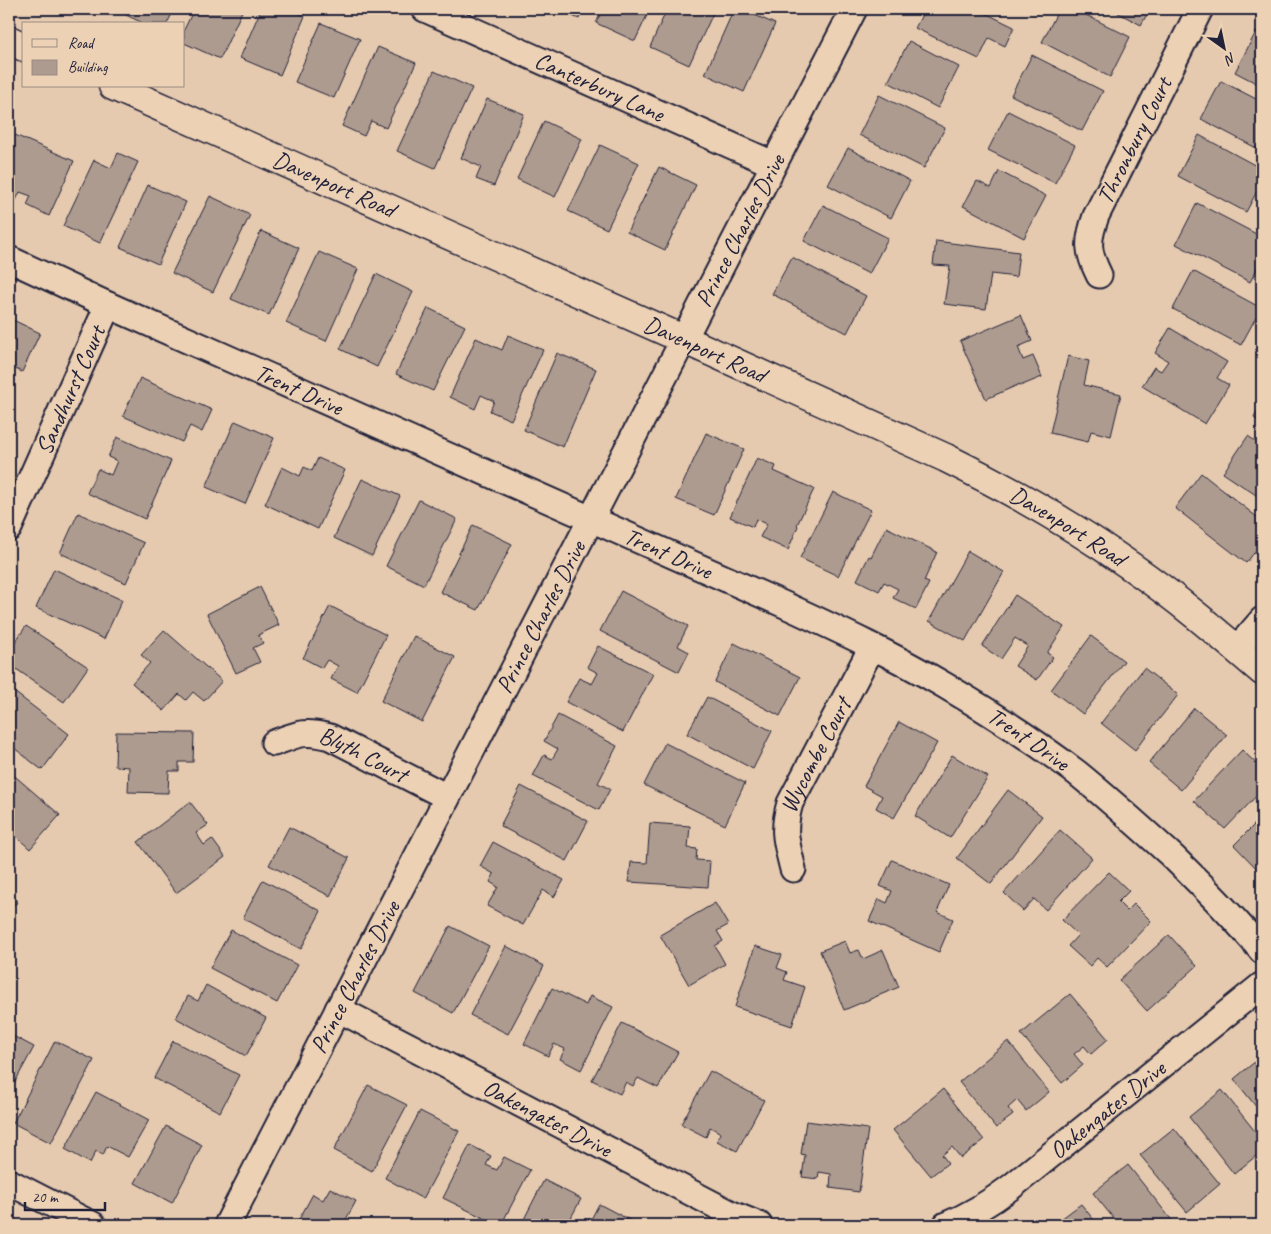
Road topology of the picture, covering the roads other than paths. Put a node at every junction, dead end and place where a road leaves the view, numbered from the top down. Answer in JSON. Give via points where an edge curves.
{"nodes":[{"id":1,"x":425,"y":9,"type":"edge"},
{"id":2,"x":854,"y":9,"type":"edge"},
{"id":3,"x":1200,"y":9,"type":"edge"},
{"id":4,"x":9,"y":40,"type":"edge"},
{"id":5,"x":22,"y":46,"type":"edge"},
{"id":6,"x":118,"y":88,"type":"edge"},
{"id":7,"x":773,"y":164,"type":"junction"},
{"id":8,"x":9,"y":259,"type":"edge"},
{"id":9,"x":1099,"y":275,"type":"dead end"},
{"id":10,"x":108,"y":305,"type":"junction"},
{"id":11,"x":683,"y":339,"type":"junction"},
{"id":12,"x":591,"y":520,"type":"junction"},
{"id":13,"x":9,"y":528,"type":"edge"},
{"id":14,"x":1262,"y":620,"type":"edge"},
{"id":15,"x":872,"y":647,"type":"junction"},
{"id":16,"x":1237,"y":649,"type":"junction"},
{"id":17,"x":1262,"y":671,"type":"edge"},
{"id":18,"x":274,"y":743,"type":"dead end"},
{"id":19,"x":447,"y":797,"type":"junction"},
{"id":20,"x":792,"y":869,"type":"dead end"},
{"id":21,"x":1262,"y":951,"type":"edge"},
{"id":22,"x":1262,"y":986,"type":"edge"},
{"id":23,"x":338,"y":1009,"type":"junction"},
{"id":24,"x":9,"y":1182,"type":"edge"},
{"id":25,"x":93,"y":1225,"type":"edge"},
{"id":26,"x":227,"y":1225,"type":"edge"},
{"id":27,"x":760,"y":1225,"type":"edge"},
{"id":28,"x":946,"y":1225,"type":"edge"}],
"edges":[{"from":1,"to":7,"type":"street","name":"Canterbury Lane"},
{"from":2,"to":7,"type":"street","name":"Prince Charles Drive"},
{"from":3,"to":9,"type":"street","name":"Thronbury Court","via":[[1096,216],[1090,233],[1089,251]]},
{"from":4,"to":5,"type":"street"},
{"from":6,"to":11,"type":"street","name":"Davenport Road"},
{"from":7,"to":11,"type":"street","name":"Prince Charles Drive"},
{"from":8,"to":10,"type":"street","name":"Trent Drive"},
{"from":10,"to":12,"type":"street","name":"Trent Drive"},
{"from":10,"to":13,"type":"street","name":"Sandhurst Court"},
{"from":11,"to":12,"type":"street","name":"Prince Charles Drive"},
{"from":11,"to":16,"type":"street","name":"Davenport Road","via":[[946,458],[1013,492],[1130,565]]},
{"from":12,"to":15,"type":"street","name":"Trent Drive"},
{"from":12,"to":19,"type":"street","name":"Prince Charles Drive"},
{"from":14,"to":16,"type":"street"},
{"from":15,"to":20,"type":"street","name":"Wycombe Court","via":[[790,802],[785,836]]},
{"from":15,"to":21,"type":"street","name":"Trent Drive","via":[[981,707],[1075,772],[1179,863]]},
{"from":16,"to":17,"type":"street","name":"Davenport Road"},
{"from":18,"to":19,"type":"street","name":"Blyth Court","via":[[298,734],[330,737]]},
{"from":19,"to":23,"type":"street","name":"Prince Charles Drive"},
{"from":22,"to":28,"type":"street","name":"Oakengates Drive","via":[[1012,1187],[987,1205]]},
{"from":23,"to":26,"type":"street","name":"Prince Charles Drive"},
{"from":23,"to":27,"type":"street","name":"Oakengates Drive","via":[[732,1214]]},
{"from":24,"to":25,"type":"street"}]}
